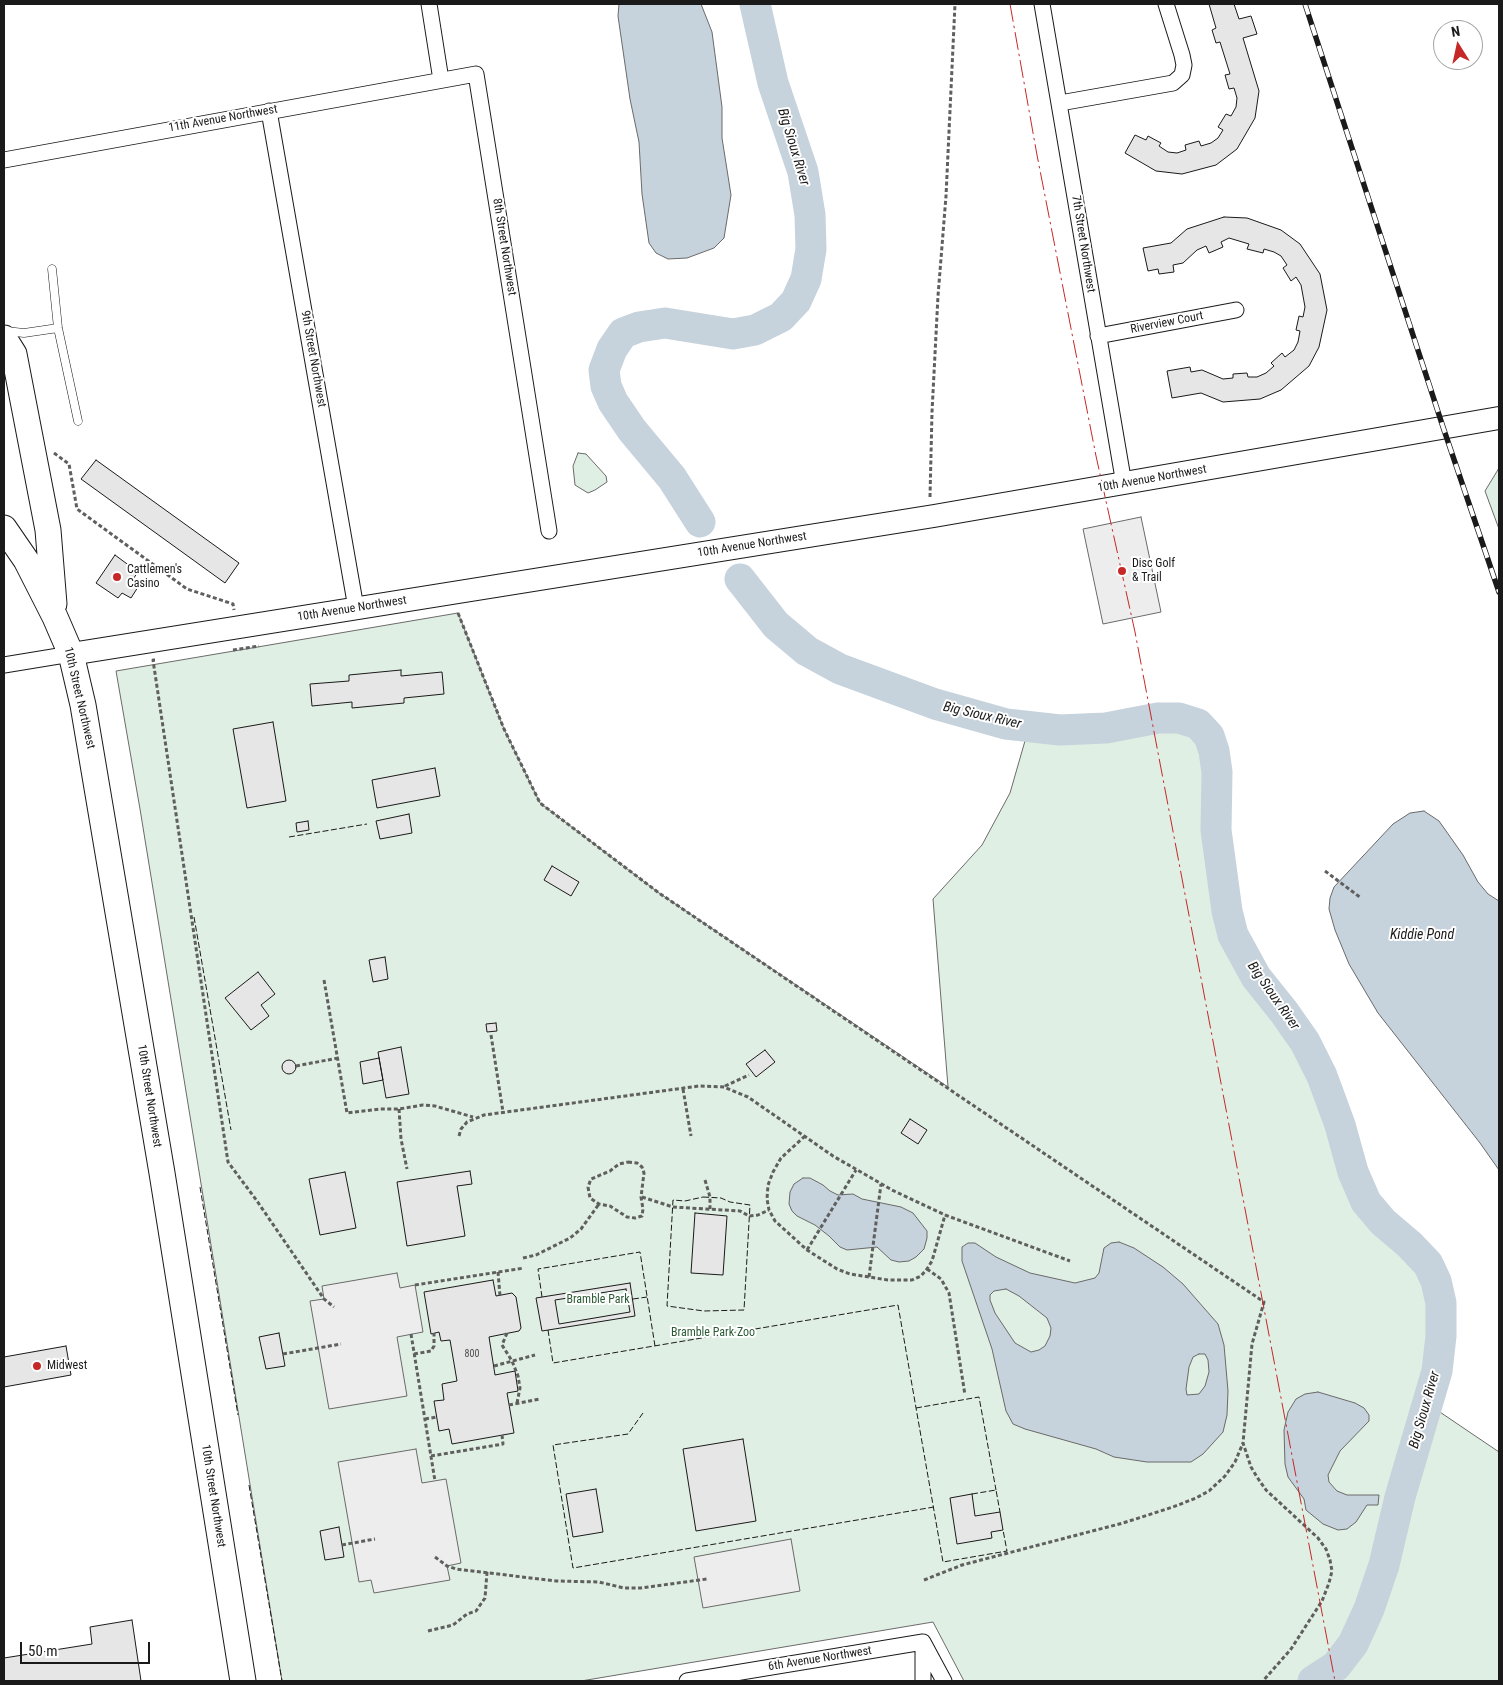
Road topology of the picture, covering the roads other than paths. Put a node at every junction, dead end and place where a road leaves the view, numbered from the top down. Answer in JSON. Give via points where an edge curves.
{"nodes":[{"id":1,"x":429,"y":4,"type":"edge"},
{"id":2,"x":1042,"y":4,"type":"edge"},
{"id":3,"x":1166,"y":4,"type":"edge"},
{"id":4,"x":441,"y":80,"type":"junction"},
{"id":5,"x":1060,"y":104,"type":"junction"},
{"id":6,"x":269,"y":111,"type":"junction"},
{"id":7,"x":4,"y":160,"type":"edge"},
{"id":8,"x":52,"y":269,"type":"dead end"},
{"id":9,"x":1236,"y":310,"type":"dead end"},
{"id":10,"x":58,"y":328,"type":"junction"},
{"id":11,"x":4,"y":331,"type":"edge"},
{"id":12,"x":1098,"y":336,"type":"junction"},
{"id":13,"x":4,"y":338,"type":"edge"},
{"id":14,"x":1499,"y":418,"type":"edge"},
{"id":15,"x":78,"y":421,"type":"dead end"},
{"id":16,"x":1124,"y":484,"type":"junction"},
{"id":17,"x":4,"y":528,"type":"edge"},
{"id":18,"x":549,"y":530,"type":"dead end"},
{"id":19,"x":356,"y":608,"type":"junction"},
{"id":20,"x":55,"y":617,"type":"junction"},
{"id":21,"x":71,"y":654,"type":"junction"},
{"id":22,"x":4,"y":665,"type":"edge"},
{"id":23,"x":923,"y":1642,"type":"junction"},
{"id":24,"x":243,"y":1681,"type":"edge"},
{"id":25,"x":687,"y":1681,"type":"edge"},
{"id":26,"x":923,"y":1681,"type":"edge"},
{"id":27,"x":944,"y":1681,"type":"edge"}],
"edges":[{"from":1,"to":4,"type":"street"},
{"from":2,"to":5,"type":"street","name":"7th Street Northwest"},
{"from":3,"to":5,"type":"street","via":[[1182,55],[1182,75],[1173,83]]},
{"from":4,"to":6,"type":"street","name":"11th Avenue Northwest"},
{"from":4,"to":18,"type":"street","name":"8th Street Northwest","via":[[476,74]]},
{"from":5,"to":12,"type":"street","name":"7th Street Northwest"},
{"from":6,"to":7,"type":"street","name":"11th Avenue Northwest"},
{"from":6,"to":19,"type":"street","name":"9th Street Northwest"},
{"from":8,"to":10,"type":"lane"},
{"from":9,"to":12,"type":"street","name":"Riverview Court"},
{"from":10,"to":11,"type":"lane","via":[[24,333]]},
{"from":10,"to":15,"type":"lane"},
{"from":12,"to":16,"type":"street","name":"7th Street Northwest"},
{"from":13,"to":20,"type":"main road","via":[[14,354],[48,530]]},
{"from":14,"to":16,"type":"street","name":"10th Avenue Northwest"},
{"from":16,"to":19,"type":"street","name":"10th Avenue Northwest"},
{"from":17,"to":20,"type":"main road","name":"10th Street Northwest","via":[[26,560]]},
{"from":19,"to":21,"type":"street","name":"10th Avenue Northwest","via":[[239,638]]},
{"from":20,"to":21,"type":"main road","name":"10th Street Northwest"},
{"from":21,"to":22,"type":"street","name":"10th Avenue Northwest"},
{"from":21,"to":24,"type":"main road","name":"10th Street Northwest","via":[[90,736]]},
{"from":23,"to":25,"type":"street","name":"6th Avenue Northwest"},
{"from":23,"to":26,"type":"street"},
{"from":23,"to":27,"type":"street"}]}
